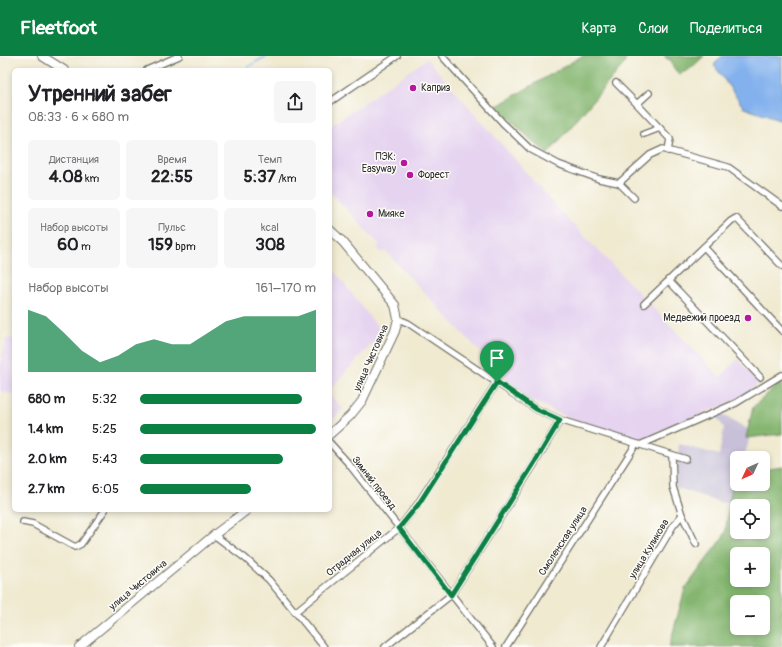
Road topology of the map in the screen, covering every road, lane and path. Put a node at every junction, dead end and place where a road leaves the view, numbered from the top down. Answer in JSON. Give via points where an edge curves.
{"nodes":[{"id":1,"x":42,"y":56,"type":"edge"},
{"id":2,"x":179,"y":56,"type":"edge"},
{"id":3,"x":397,"y":56,"type":"edge"},
{"id":4,"x":442,"y":56,"type":"edge"},
{"id":5,"x":61,"y":68,"type":"edge"},
{"id":6,"x":152,"y":68,"type":"edge"},
{"id":7,"x":616,"y":83,"type":"dead end"},
{"id":8,"x":649,"y":93,"type":"dead end"},
{"id":9,"x":332,"y":101,"type":"edge"},
{"id":10,"x":637,"y":104,"type":"junction"},
{"id":11,"x":660,"y":128,"type":"junction"},
{"id":12,"x":644,"y":134,"type":"dead end"},
{"id":13,"x":668,"y":151,"type":"junction"},
{"id":14,"x":619,"y":183,"type":"junction"},
{"id":15,"x":634,"y":198,"type":"dead end"},
{"id":16,"x":782,"y":206,"type":"edge"},
{"id":17,"x":332,"y":232,"type":"edge"},
{"id":18,"x":704,"y":247,"type":"junction"},
{"id":19,"x":782,"y":266,"type":"edge"},
{"id":20,"x":668,"y":280,"type":"junction"},
{"id":21,"x":644,"y":304,"type":"dead end"},
{"id":22,"x":398,"y":319,"type":"junction"},
{"id":23,"x":782,"y":331,"type":"edge"},
{"id":24,"x":782,"y":375,"type":"edge"},
{"id":25,"x":760,"y":376,"type":"dead end"},
{"id":26,"x":497,"y":382,"type":"junction"},
{"id":27,"x":560,"y":420,"type":"junction"},
{"id":28,"x":332,"y":432,"type":"edge"},
{"id":29,"x":332,"y":445,"type":"edge"},
{"id":30,"x":638,"y":445,"type":"junction"},
{"id":31,"x":672,"y":455,"type":"junction"},
{"id":32,"x":686,"y":459,"type":"dead end"},
{"id":33,"x":103,"y":512,"type":"edge"},
{"id":34,"x":244,"y":512,"type":"edge"},
{"id":35,"x":682,"y":515,"type":"junction"},
{"id":36,"x":23,"y":522,"type":"dead end"},
{"id":37,"x":399,"y":528,"type":"junction"},
{"id":38,"x":214,"y":535,"type":"junction"},
{"id":39,"x":696,"y":544,"type":"dead end"},
{"id":40,"x":451,"y":595,"type":"junction"},
{"id":41,"x":295,"y":612,"type":"junction"},
{"id":42,"x":79,"y":647,"type":"edge"},
{"id":43,"x":324,"y":647,"type":"edge"},
{"id":44,"x":385,"y":647,"type":"edge"},
{"id":45,"x":493,"y":647,"type":"edge"},
{"id":46,"x":506,"y":647,"type":"edge"},
{"id":47,"x":601,"y":647,"type":"edge"}],
"edges":[{"from":1,"to":5,"type":"street"},
{"from":2,"to":6,"type":"street"},
{"from":3,"to":9,"type":"street"},
{"from":4,"to":14,"type":"street","via":[[530,149],[558,164],[599,179]]},
{"from":7,"to":10,"type":"street"},
{"from":8,"to":10,"type":"street"},
{"from":10,"to":11,"type":"street"},
{"from":11,"to":12,"type":"street"},
{"from":11,"to":13,"type":"street","via":[[670,139]]},
{"from":13,"to":14,"type":"street","via":[[663,149],[650,155]]},
{"from":13,"to":16,"type":"street","via":[[728,167]]},
{"from":14,"to":15,"type":"street"},
{"from":17,"to":22,"type":"street","name":"улица Чистовича","via":[[395,305]]},
{"from":18,"to":19,"type":"street","via":[[736,218]]},
{"from":18,"to":20,"type":"street"},
{"from":18,"to":23,"type":"street"},
{"from":20,"to":21,"type":"street"},
{"from":20,"to":25,"type":"street"},
{"from":22,"to":26,"type":"street"},
{"from":22,"to":28,"type":"street","name":"улица Чистовича","via":[[395,331],[362,401]]},
{"from":24,"to":30,"type":"street","via":[[736,403]]},
{"from":26,"to":27,"type":"street","via":[[536,409]]},
{"from":26,"to":37,"type":"street","name":"Отрадная улица","via":[[418,505]]},
{"from":27,"to":30,"type":"street"},
{"from":27,"to":40,"type":"street"},
{"from":29,"to":37,"type":"street","name":"Зимний проезд"},
{"from":30,"to":31,"type":"street"},
{"from":30,"to":46,"type":"street","name":"Смоленская улица"},
{"from":31,"to":32,"type":"street"},
{"from":31,"to":35,"type":"street","name":"улица Куликова","via":[[672,486]]},
{"from":33,"to":36,"type":"street","via":[[81,544],[75,547],[33,524]]},
{"from":34,"to":38,"type":"street","name":"улица Чистовича"},
{"from":35,"to":39,"type":"street"},
{"from":35,"to":47,"type":"street","name":"улица Куликова"},
{"from":37,"to":40,"type":"street","name":"Зимний проезд"},
{"from":37,"to":41,"type":"street","name":"Отрадная улица"},
{"from":38,"to":41,"type":"street","via":[[245,558]]},
{"from":38,"to":42,"type":"street","name":"улица Чистовича"},
{"from":40,"to":44,"type":"street"},
{"from":40,"to":45,"type":"street","name":"Зимний проезд"},
{"from":41,"to":43,"type":"street"}]}
